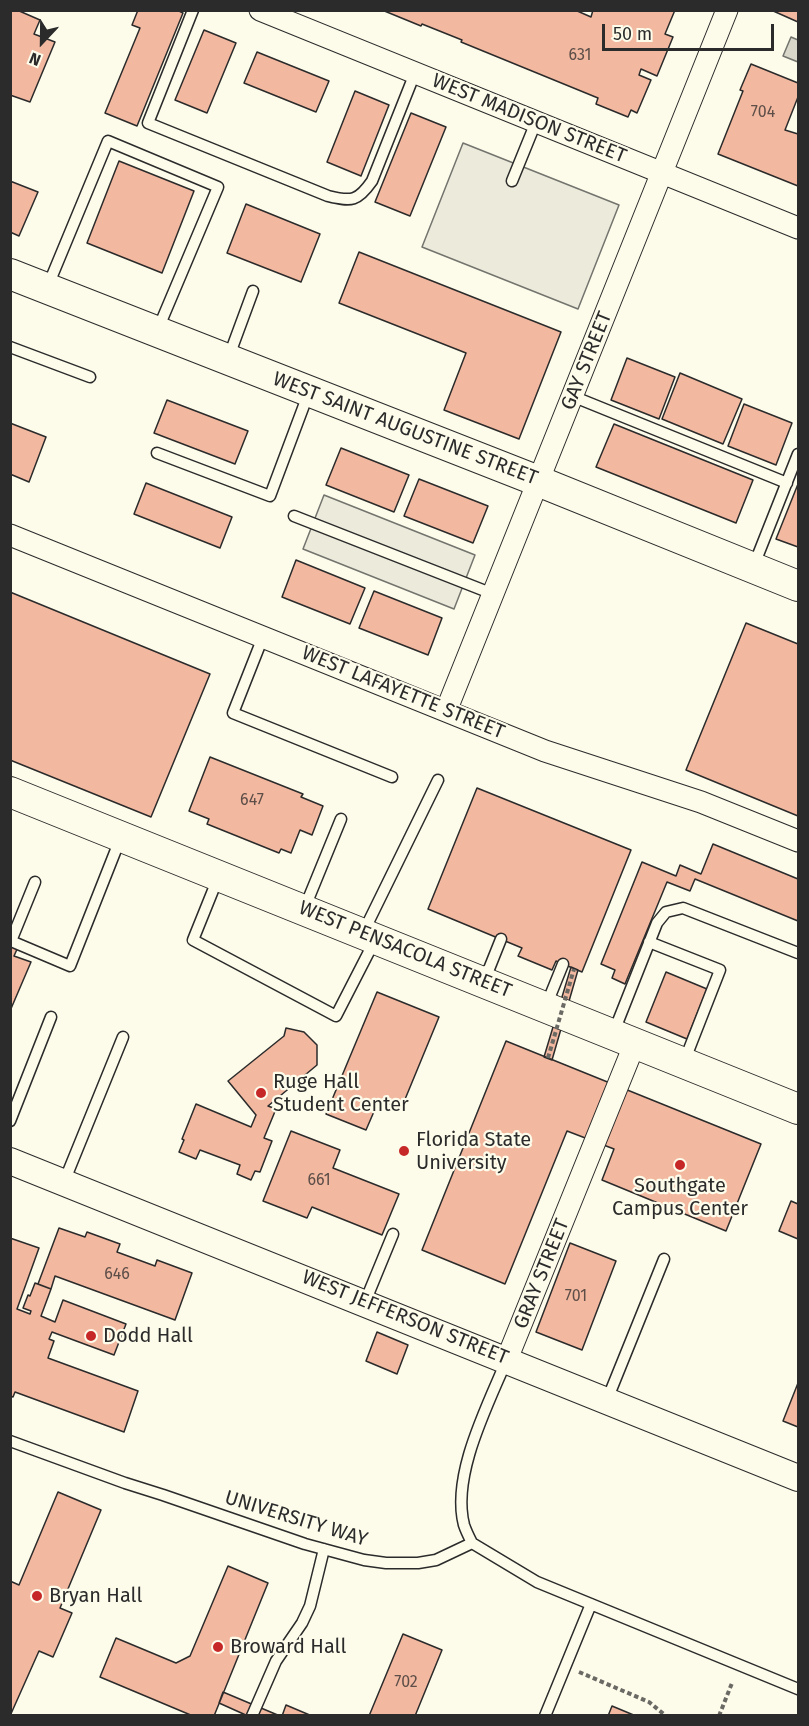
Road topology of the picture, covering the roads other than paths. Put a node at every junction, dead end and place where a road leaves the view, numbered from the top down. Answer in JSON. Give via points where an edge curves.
{"nodes":[{"id":1,"x":193,"y":10,"type":"edge"},
{"id":2,"x":260,"y":10,"type":"edge"},
{"id":3,"x":727,"y":10,"type":"edge"},
{"id":4,"x":416,"y":74,"type":"junction"},
{"id":5,"x":536,"y":122,"type":"junction"},
{"id":6,"x":662,"y":173,"type":"junction"},
{"id":7,"x":513,"y":181,"type":"dead end"},
{"id":8,"x":798,"y":228,"type":"edge"},
{"id":9,"x":10,"y":274,"type":"edge"},
{"id":10,"x":46,"y":288,"type":"junction"},
{"id":11,"x":254,"y":291,"type":"dead end"},
{"id":12,"x":157,"y":332,"type":"junction"},
{"id":13,"x":10,"y":347,"type":"edge"},
{"id":14,"x":228,"y":359,"type":"junction"},
{"id":15,"x":90,"y":377,"type":"dead end"},
{"id":16,"x":309,"y":392,"type":"junction"},
{"id":17,"x":572,"y":396,"type":"junction"},
{"id":18,"x":158,"y":453,"type":"dead end"},
{"id":19,"x":798,"y":454,"type":"edge"},
{"id":20,"x":538,"y":482,"type":"junction"},
{"id":21,"x":787,"y":483,"type":"junction"},
{"id":22,"x":294,"y":516,"type":"dead end"},
{"id":23,"x":10,"y":535,"type":"edge"},
{"id":24,"x":753,"y":568,"type":"junction"},
{"id":25,"x":798,"y":586,"type":"edge"},
{"id":26,"x":493,"y":594,"type":"junction"},
{"id":27,"x":263,"y":637,"type":"junction"},
{"id":28,"x":446,"y":711,"type":"junction"},
{"id":29,"x":392,"y":777,"type":"dead end"},
{"id":30,"x":438,"y":780,"type":"dead end"},
{"id":31,"x":10,"y":792,"type":"edge"},
{"id":32,"x":341,"y":819,"type":"dead end"},
{"id":33,"x":121,"y":837,"type":"junction"},
{"id":34,"x":798,"y":841,"type":"edge"},
{"id":35,"x":219,"y":876,"type":"junction"},
{"id":36,"x":35,"y":882,"type":"dead end"},
{"id":37,"x":304,"y":910,"type":"junction"},
{"id":38,"x":369,"y":936,"type":"junction"},
{"id":39,"x":501,"y":939,"type":"dead end"},
{"id":40,"x":649,"y":942,"type":"junction"},
{"id":41,"x":798,"y":953,"type":"edge"},
{"id":42,"x":563,"y":964,"type":"dead end"},
{"id":43,"x":477,"y":980,"type":"junction"},
{"id":44,"x":545,"y":1007,"type":"junction"},
{"id":45,"x":51,"y":1017,"type":"dead end"},
{"id":46,"x":123,"y":1037,"type":"dead end"},
{"id":47,"x":624,"y":1038,"type":"junction"},
{"id":48,"x":684,"y":1063,"type":"junction"},
{"id":49,"x":798,"y":1109,"type":"edge"},
{"id":50,"x":10,"y":1121,"type":"edge"},
{"id":51,"x":10,"y":1161,"type":"edge"},
{"id":52,"x":64,"y":1182,"type":"junction"},
{"id":53,"x":393,"y":1234,"type":"dead end"},
{"id":54,"x":664,"y":1259,"type":"dead end"},
{"id":55,"x":365,"y":1302,"type":"junction"},
{"id":56,"x":507,"y":1359,"type":"junction"},
{"id":57,"x":607,"y":1400,"type":"junction"},
{"id":58,"x":10,"y":1441,"type":"edge"},
{"id":59,"x":798,"y":1478,"type":"edge"},
{"id":60,"x":472,"y":1543,"type":"junction"},
{"id":61,"x":324,"y":1550,"type":"junction"},
{"id":62,"x":591,"y":1604,"type":"junction"},
{"id":63,"x":798,"y":1689,"type":"edge"},
{"id":64,"x":252,"y":1716,"type":"edge"},
{"id":65,"x":544,"y":1716,"type":"edge"}],
"edges":[{"from":1,"to":4,"type":"lane","via":[[148,123],[328,196],[346,201],[362,195],[372,181]]},
{"from":2,"to":4,"type":"street","name":"WEST MADISON STREET"},
{"from":3,"to":6,"type":"street","name":"GAY STREET"},
{"from":4,"to":5,"type":"street","name":"WEST MADISON STREET"},
{"from":5,"to":6,"type":"street","name":"WEST MADISON STREET"},
{"from":5,"to":7,"type":"lane"},
{"from":6,"to":8,"type":"street","name":"WEST MADISON STREET"},
{"from":6,"to":17,"type":"street","name":"GAY STREET"},
{"from":9,"to":10,"type":"main road","name":"WEST SAINT AUGUSTINE STREET"},
{"from":10,"to":12,"type":"main road","name":"WEST SAINT AUGUSTINE STREET"},
{"from":10,"to":12,"type":"lane","via":[[108,141],[218,187]]},
{"from":11,"to":14,"type":"lane"},
{"from":12,"to":14,"type":"main road","name":"WEST SAINT AUGUSTINE STREET"},
{"from":13,"to":15,"type":"lane"},
{"from":14,"to":16,"type":"main road","name":"WEST SAINT AUGUSTINE STREET"},
{"from":16,"to":18,"type":"lane","via":[[270,496]]},
{"from":16,"to":20,"type":"main road","name":"WEST SAINT AUGUSTINE STREET"},
{"from":17,"to":20,"type":"street","name":"GAY STREET"},
{"from":17,"to":21,"type":"lane"},
{"from":19,"to":21,"type":"lane"},
{"from":20,"to":24,"type":"main road","name":"WEST SAINT AUGUSTINE STREET"},
{"from":20,"to":26,"type":"street","name":"GAY STREET"},
{"from":21,"to":24,"type":"lane"},
{"from":22,"to":26,"type":"lane"},
{"from":23,"to":27,"type":"street","name":"WEST LAFAYETTE STREET"},
{"from":24,"to":25,"type":"main road","name":"WEST SAINT AUGUSTINE STREET"},
{"from":26,"to":28,"type":"street","name":"GAY STREET"},
{"from":27,"to":28,"type":"street","name":"WEST LAFAYETTE STREET"},
{"from":27,"to":29,"type":"lane","via":[[233,713]]},
{"from":28,"to":34,"type":"street","name":"WEST LAFAYETTE STREET","via":[[545,751],[701,802]]},
{"from":30,"to":38,"type":"lane"},
{"from":31,"to":33,"type":"main road","name":"WEST PENSACOLA STREET"},
{"from":32,"to":37,"type":"lane"},
{"from":33,"to":35,"type":"main road","name":"WEST PENSACOLA STREET"},
{"from":33,"to":36,"type":"lane","via":[[70,966],[11,941]]},
{"from":35,"to":37,"type":"main road","name":"WEST PENSACOLA STREET"},
{"from":35,"to":38,"type":"lane","via":[[193,940],[336,1016]]},
{"from":37,"to":38,"type":"main road","name":"WEST PENSACOLA STREET"},
{"from":38,"to":43,"type":"main road","name":"WEST PENSACOLA STREET"},
{"from":39,"to":43,"type":"lane","via":[[489,969]]},
{"from":40,"to":41,"type":"lane","via":[[666,912],[683,908]]},
{"from":40,"to":47,"type":"lane"},
{"from":40,"to":48,"type":"lane","via":[[720,970]]},
{"from":42,"to":44,"type":"lane"},
{"from":43,"to":44,"type":"main road","name":"WEST PENSACOLA STREET"},
{"from":44,"to":47,"type":"main road","name":"WEST PENSACOLA STREET"},
{"from":45,"to":50,"type":"lane"},
{"from":46,"to":52,"type":"lane"},
{"from":47,"to":48,"type":"main road","name":"WEST PENSACOLA STREET"},
{"from":47,"to":56,"type":"street","name":"GRAY STREET"},
{"from":48,"to":49,"type":"main road","name":"WEST PENSACOLA STREET"},
{"from":51,"to":52,"type":"street","name":"WEST JEFFERSON STREET"},
{"from":52,"to":55,"type":"street","name":"WEST JEFFERSON STREET"},
{"from":53,"to":55,"type":"lane"},
{"from":54,"to":57,"type":"lane"},
{"from":55,"to":56,"type":"street","name":"WEST JEFFERSON STREET"},
{"from":56,"to":57,"type":"street","name":"WEST JEFFERSON STREET"},
{"from":56,"to":60,"type":"lane","name":"GRAY STREET","via":[[474,1438],[464,1480],[464,1526]]},
{"from":57,"to":59,"type":"street","name":"WEST JEFFERSON STREET"},
{"from":58,"to":61,"type":"lane","name":"UNIVERSITY WAY"},
{"from":60,"to":61,"type":"lane","name":"UNIVERSITY WAY","via":[[436,1560],[403,1564]]},
{"from":60,"to":62,"type":"lane","via":[[537,1582]]},
{"from":61,"to":64,"type":"lane","via":[[310,1606],[276,1661]]},
{"from":62,"to":63,"type":"lane"},
{"from":62,"to":65,"type":"lane"}]}
